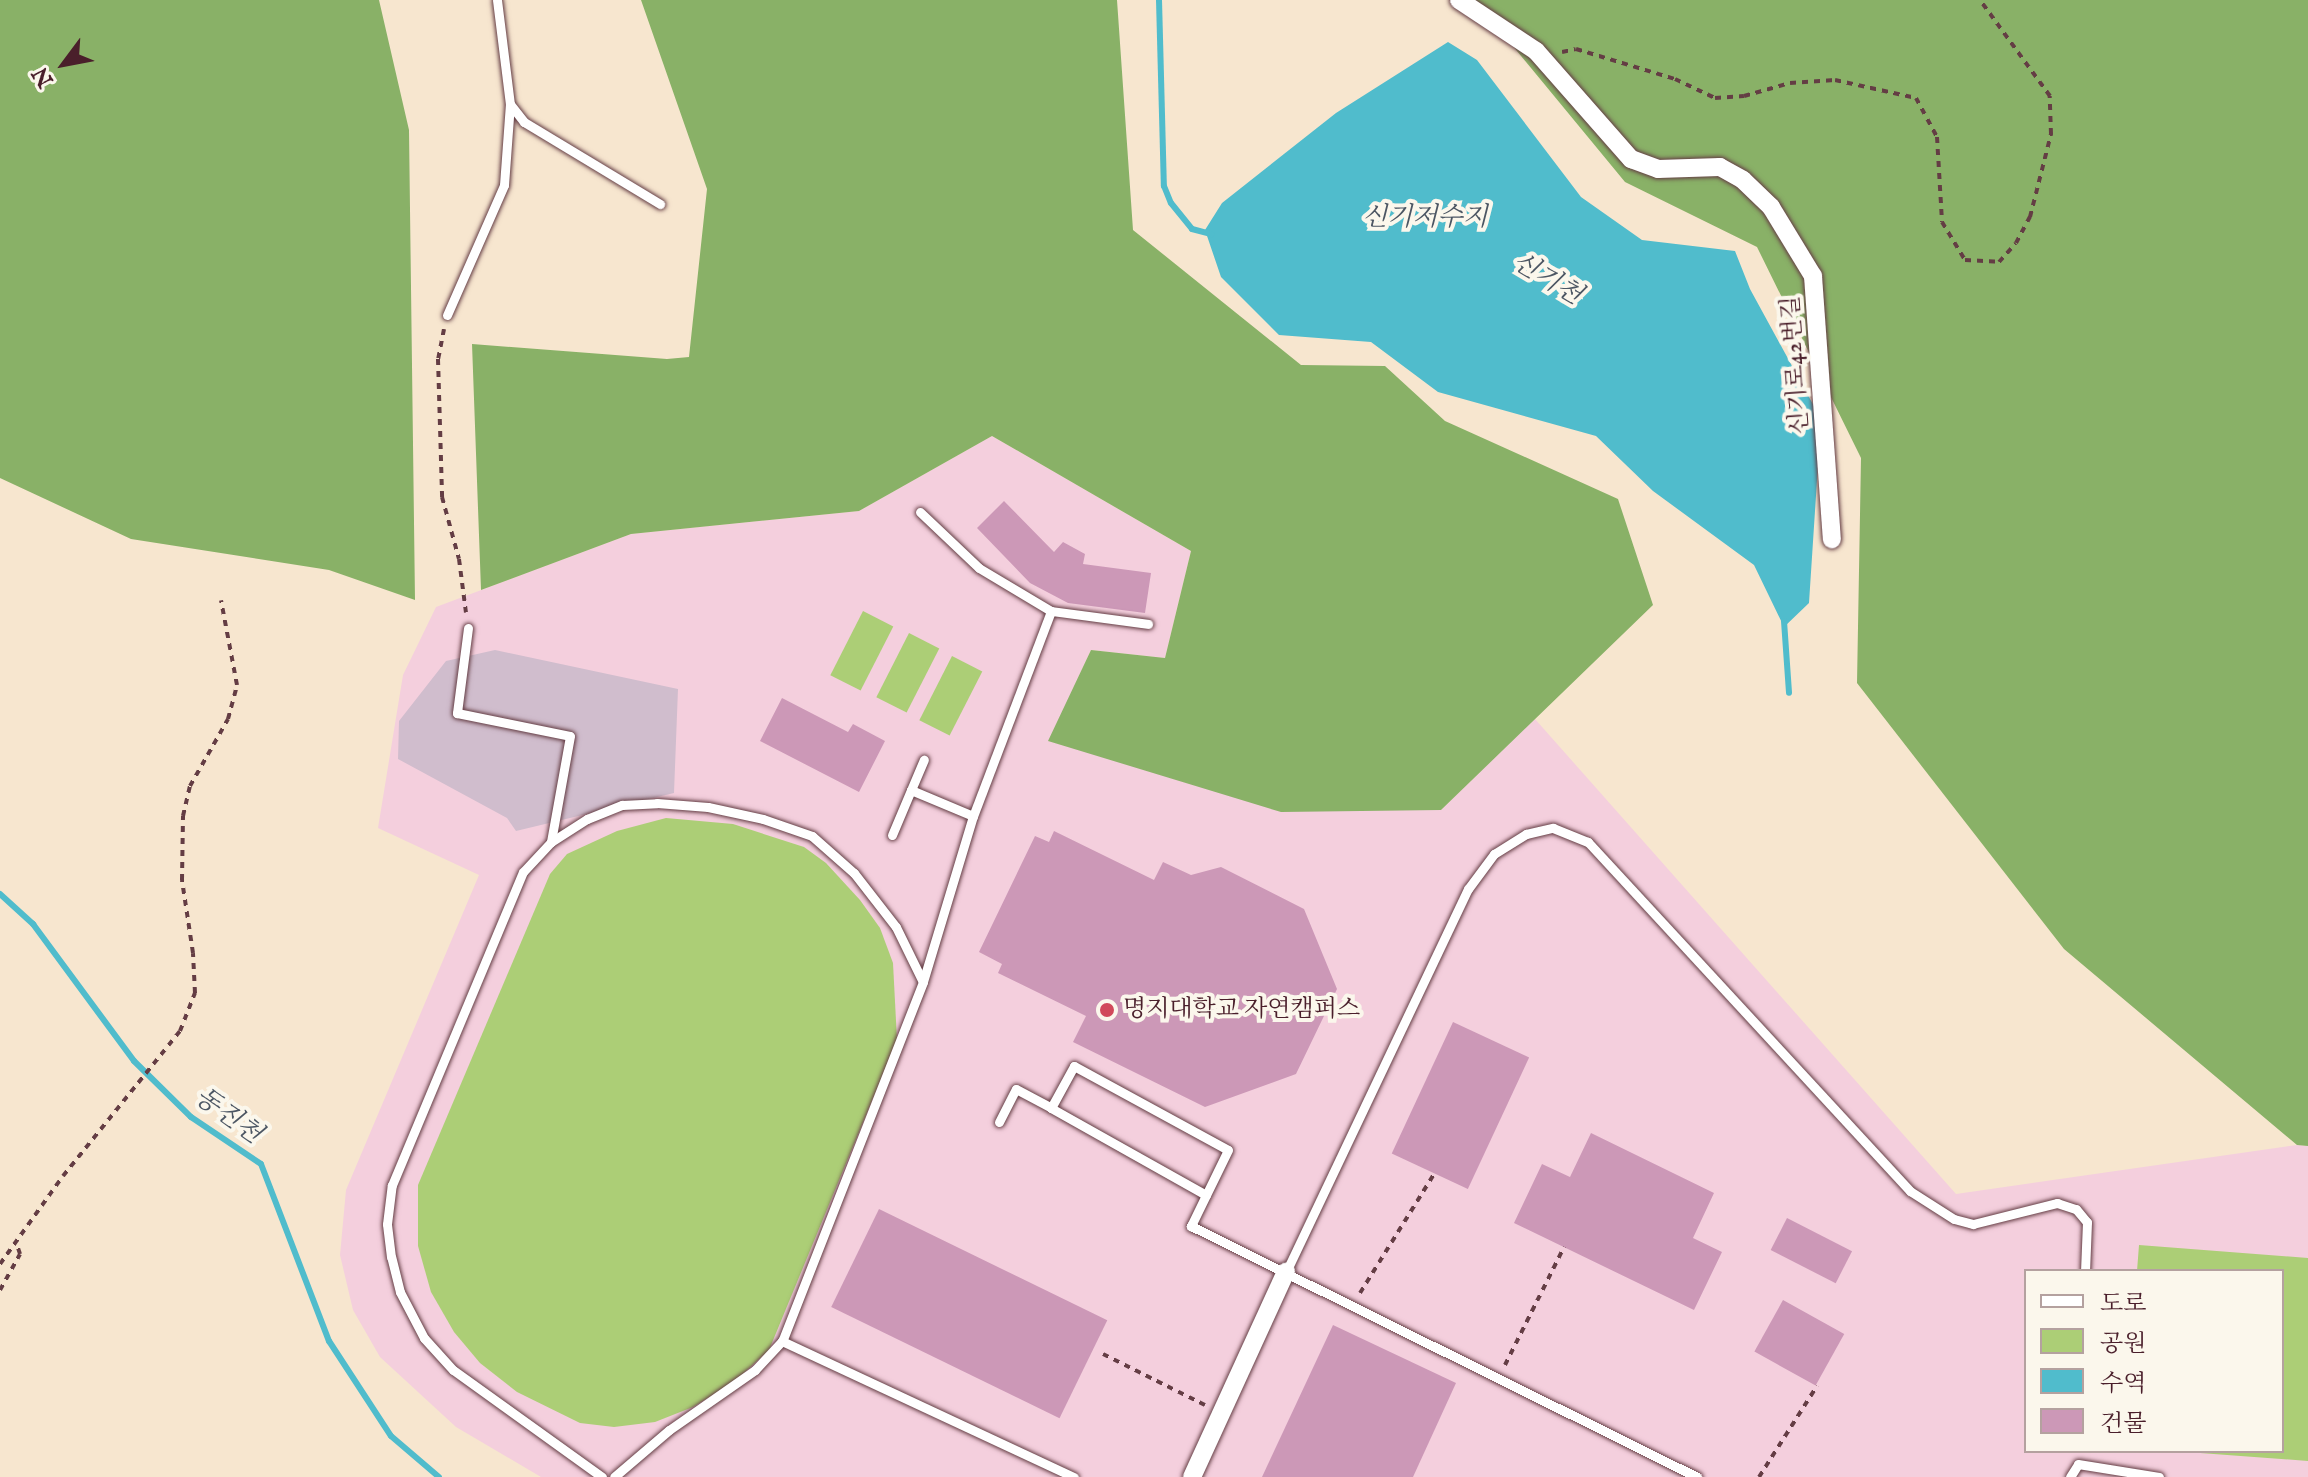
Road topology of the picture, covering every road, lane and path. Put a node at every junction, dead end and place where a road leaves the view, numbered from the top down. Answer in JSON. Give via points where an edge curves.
{"nodes":[{"id":1,"x":497,"y":0,"type":"edge"},
{"id":2,"x":1459,"y":0,"type":"edge"},
{"id":3,"x":1980,"y":0,"type":"edge"},
{"id":4,"x":1540,"y":56,"type":"junction"},
{"id":5,"x":510,"y":104,"type":"junction"},
{"id":6,"x":660,"y":204,"type":"dead end"},
{"id":7,"x":447,"y":315,"type":"joint"},
{"id":8,"x":920,"y":512,"type":"dead end"},
{"id":9,"x":1832,"y":539,"type":"dead end"},
{"id":10,"x":221,"y":600,"type":"dead end"},
{"id":11,"x":1051,"y":611,"type":"junction"},
{"id":12,"x":1148,"y":624,"type":"dead end"},
{"id":13,"x":468,"y":628,"type":"joint"},
{"id":14,"x":924,"y":760,"type":"dead end"},
{"id":15,"x":911,"y":790,"type":"junction"},
{"id":16,"x":973,"y":816,"type":"junction"},
{"id":17,"x":892,"y":835,"type":"dead end"},
{"id":18,"x":551,"y":842,"type":"junction"},
{"id":19,"x":923,"y":982,"type":"junction"},
{"id":20,"x":1051,"y":1108,"type":"junction"},
{"id":21,"x":999,"y":1122,"type":"dead end"},
{"id":22,"x":1434,"y":1174,"type":"dead end"},
{"id":23,"x":1206,"y":1195,"type":"junction"},
{"id":24,"x":16,"y":1242,"type":"junction"},
{"id":25,"x":1564,"y":1247,"type":"dead end"},
{"id":26,"x":0,"y":1264,"type":"edge"},
{"id":27,"x":2085,"y":1269,"type":"edge"},
{"id":28,"x":1286,"y":1272,"type":"junction"},
{"id":29,"x":0,"y":1290,"type":"edge"},
{"id":30,"x":1352,"y":1305,"type":"junction"},
{"id":31,"x":782,"y":1341,"type":"junction"},
{"id":32,"x":1103,"y":1354,"type":"dead end"},
{"id":33,"x":1499,"y":1378,"type":"junction"},
{"id":34,"x":1817,"y":1386,"type":"dead end"},
{"id":35,"x":1222,"y":1413,"type":"junction"},
{"id":36,"x":2078,"y":1453,"type":"edge"},
{"id":37,"x":2078,"y":1464,"type":"junction"},
{"id":38,"x":602,"y":1477,"type":"edge"},
{"id":39,"x":614,"y":1477,"type":"edge"},
{"id":40,"x":1074,"y":1477,"type":"edge"},
{"id":41,"x":1192,"y":1477,"type":"edge"},
{"id":42,"x":1697,"y":1477,"type":"edge"},
{"id":43,"x":1759,"y":1477,"type":"edge"},
{"id":44,"x":2070,"y":1477,"type":"edge"},
{"id":45,"x":2159,"y":1477,"type":"edge"}],
"edges":[{"from":1,"to":5,"type":"lane"},
{"from":2,"to":4,"type":"street","name":"신기로42번길"},
{"from":3,"to":4,"type":"path","via":[[2050,96],[2051,134],[2030,217],[1999,262],[1965,260],[1942,222],[1937,137],[1916,98],[1835,80],[1715,98],[1675,79],[1576,49]]},
{"from":4,"to":9,"type":"street","name":"신기로42번길","via":[[1631,159],[1658,169],[1720,167],[1743,180],[1771,207],[1813,276]]},
{"from":5,"to":6,"type":"lane","via":[[524,122]]},
{"from":5,"to":7,"type":"lane","via":[[504,185]]},
{"from":7,"to":13,"type":"path","via":[[438,359],[442,497],[459,559]]},
{"from":8,"to":11,"type":"lane","via":[[979,568]]},
{"from":10,"to":24,"type":"path","via":[[237,685],[228,719],[190,786],[183,816],[182,880],[195,993],[180,1031]]},
{"from":11,"to":12,"type":"lane"},
{"from":11,"to":16,"type":"lane"},
{"from":13,"to":18,"type":"lane","via":[[457,713],[570,736]]},
{"from":14,"to":15,"type":"lane"},
{"from":15,"to":16,"type":"lane"},
{"from":15,"to":17,"type":"lane"},
{"from":16,"to":19,"type":"lane"},
{"from":18,"to":19,"type":"lane","via":[[622,805],[657,803],[708,807],[812,836],[854,873],[896,927]]},
{"from":18,"to":38,"type":"lane","via":[[523,872],[392,1185],[387,1224],[400,1292],[424,1338],[462,1377]]},
{"from":19,"to":31,"type":"lane"},
{"from":20,"to":21,"type":"lane","via":[[1016,1089]]},
{"from":20,"to":23,"type":"lane"},
{"from":20,"to":23,"type":"lane","via":[[1074,1066],[1228,1150]]},
{"from":22,"to":30,"type":"path"},
{"from":23,"to":28,"type":"lane","via":[[1191,1226]]},
{"from":24,"to":26,"type":"path"},
{"from":24,"to":29,"type":"path","via":[[20,1254]]},
{"from":25,"to":33,"type":"path"},
{"from":27,"to":28,"type":"lane","via":[[2087,1222],[2076,1209],[2057,1203],[1973,1224],[1954,1219],[1910,1191],[1588,842],[1553,828],[1526,834],[1494,854],[1468,889]]},
{"from":28,"to":30,"type":"lane"},
{"from":28,"to":35,"type":"street"},
{"from":30,"to":33,"type":"lane"},
{"from":31,"to":39,"type":"lane","via":[[755,1370],[669,1430]]},
{"from":31,"to":40,"type":"lane"},
{"from":32,"to":35,"type":"path"},
{"from":33,"to":42,"type":"lane"},
{"from":34,"to":43,"type":"path"},
{"from":35,"to":41,"type":"street"},
{"from":36,"to":37,"type":"lane"},
{"from":37,"to":44,"type":"lane"},
{"from":37,"to":45,"type":"lane"}]}
